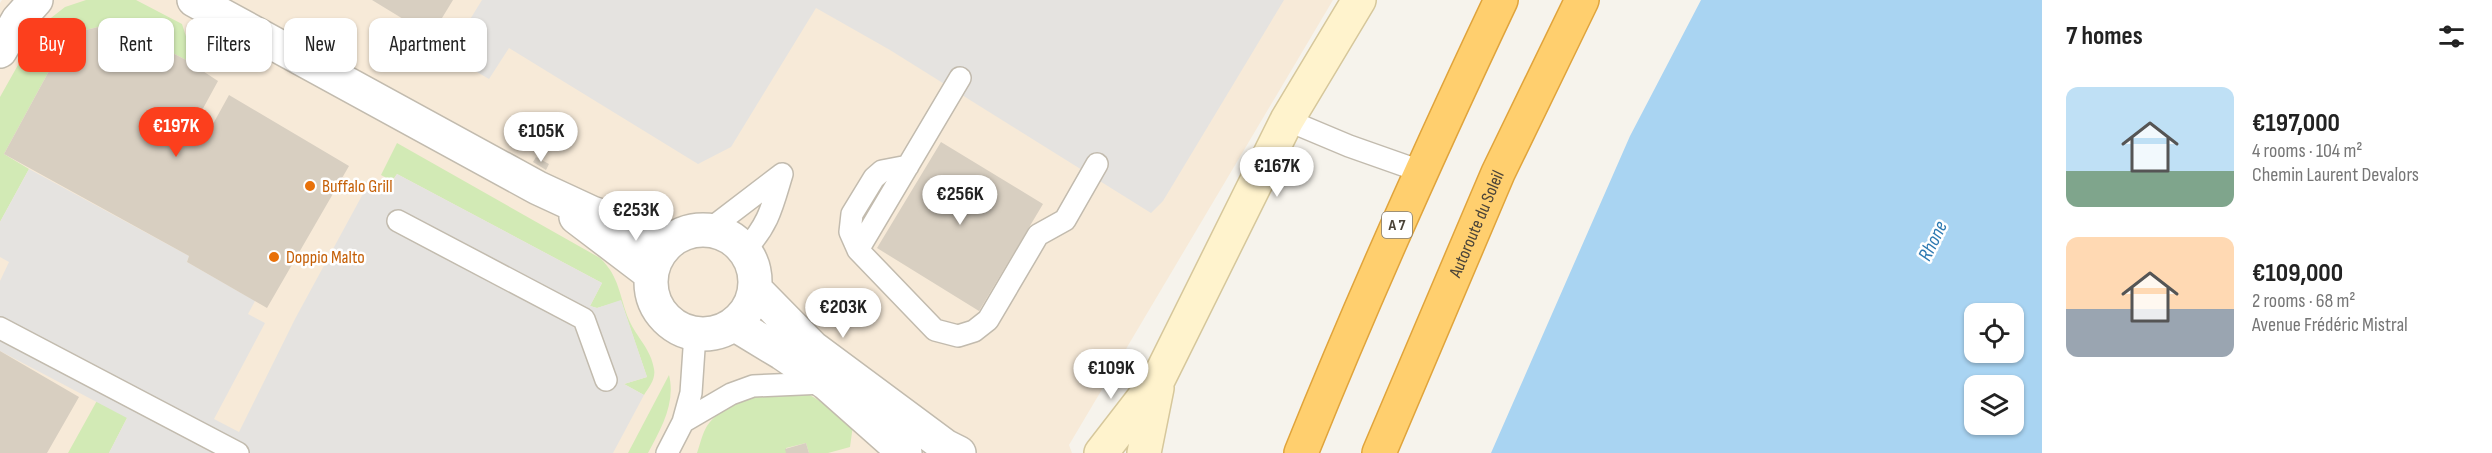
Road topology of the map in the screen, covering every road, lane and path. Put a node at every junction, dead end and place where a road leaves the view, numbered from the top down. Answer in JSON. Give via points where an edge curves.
{"nodes":[{"id":1,"x":36,"y":0,"type":"edge"},
{"id":2,"x":194,"y":0,"type":"edge"},
{"id":3,"x":1359,"y":0,"type":"edge"},
{"id":4,"x":1501,"y":0,"type":"edge"},
{"id":5,"x":1582,"y":0,"type":"edge"},
{"id":6,"x":0,"y":51,"type":"edge"},
{"id":7,"x":960,"y":78,"type":"dead end"},
{"id":8,"x":1287,"y":120,"type":"junction"},
{"id":9,"x":1096,"y":164,"type":"dead end"},
{"id":10,"x":1420,"y":171,"type":"junction"},
{"id":11,"x":538,"y":188,"type":"junction"},
{"id":12,"x":398,"y":221,"type":"dead end"},
{"id":13,"x":710,"y":230,"type":"junction"},
{"id":14,"x":671,"y":239,"type":"junction"},
{"id":15,"x":745,"y":250,"type":"junction"},
{"id":16,"x":651,"y":274,"type":"junction"},
{"id":17,"x":755,"y":289,"type":"junction"},
{"id":18,"x":734,"y":324,"type":"junction"},
{"id":19,"x":0,"y":328,"type":"edge"},
{"id":20,"x":695,"y":334,"type":"junction"},
{"id":21,"x":1160,"y":378,"type":"junction"},
{"id":22,"x":606,"y":380,"type":"dead end"},
{"id":23,"x":826,"y":383,"type":"junction"},
{"id":24,"x":906,"y":417,"type":"junction"},
{"id":25,"x":684,"y":422,"type":"junction"},
{"id":26,"x":900,"y":452,"type":"edge"},
{"id":27,"x":238,"y":453,"type":"edge"},
{"id":28,"x":667,"y":453,"type":"edge"},
{"id":29,"x":959,"y":453,"type":"edge"},
{"id":30,"x":1101,"y":453,"type":"edge"},
{"id":31,"x":1144,"y":453,"type":"edge"},
{"id":32,"x":1301,"y":453,"type":"edge"},
{"id":33,"x":1379,"y":453,"type":"edge"}],
"edges":[{"from":1,"to":6,"type":"street","via":[[18,20]]},
{"from":2,"to":11,"type":"street"},
{"from":3,"to":8,"type":"main road"},
{"from":4,"to":10,"type":"highway","number":"A 7"},
{"from":5,"to":33,"type":"highway","name":"Autoroute du Soleil","via":[[1498,173]]},
{"from":7,"to":9,"type":"lane","via":[[858,250],[934,330],[958,336],[974,331],[988,320],[1038,235],[1065,220]]},
{"from":8,"to":10,"type":"lane"},
{"from":8,"to":21,"type":"main road"},
{"from":10,"to":32,"type":"highway","number":"A 7"},
{"from":11,"to":14,"type":"street","via":[[592,213]]},
{"from":11,"to":16,"type":"street"},
{"from":12,"to":22,"type":"lane","via":[[584,319]]},
{"from":13,"to":14,"type":"street","via":[[696,229]]},
{"from":13,"to":15,"type":"street","via":[[724,233]]},
{"from":13,"to":15,"type":"lane","via":[[782,174],[770,216]]},
{"from":14,"to":16,"type":"street","via":[[654,261]]},
{"from":15,"to":17,"type":"street","via":[[752,262]]},
{"from":16,"to":20,"type":"street","via":[[656,306],[666,319]]},
{"from":17,"to":18,"type":"street","via":[[751,302]]},
{"from":17,"to":24,"type":"street","via":[[813,348]]},
{"from":18,"to":20,"type":"street","via":[[722,331]]},
{"from":18,"to":23,"type":"street"},
{"from":19,"to":27,"type":"lane"},
{"from":20,"to":25,"type":"lane","via":[[691,393]]},
{"from":21,"to":30,"type":"main road"},
{"from":21,"to":31,"type":"main road"},
{"from":23,"to":25,"type":"lane","via":[[753,386],[731,394]]},
{"from":23,"to":26,"type":"street"},
{"from":24,"to":26,"type":"street"},
{"from":24,"to":29,"type":"street"},
{"from":25,"to":28,"type":"lane"}]}
